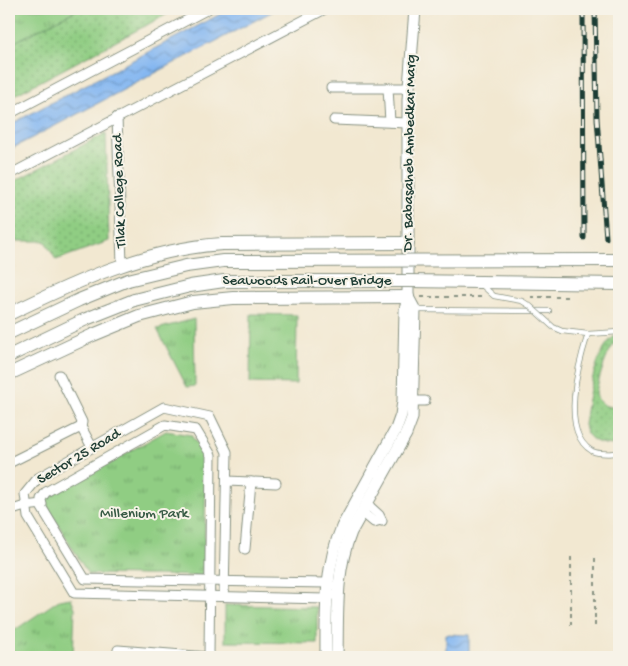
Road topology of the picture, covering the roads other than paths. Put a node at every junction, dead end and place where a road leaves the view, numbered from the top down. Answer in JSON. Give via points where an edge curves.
{"nodes":[{"id":1,"x":208,"y":9,"type":"edge"},
{"id":2,"x":325,"y":9,"type":"edge"},
{"id":3,"x":415,"y":9,"type":"edge"},
{"id":4,"x":331,"y":88,"type":"dead end"},
{"id":5,"x":388,"y":88,"type":"junction"},
{"id":6,"x":409,"y":88,"type":"junction"},
{"id":7,"x":9,"y":114,"type":"edge"},
{"id":8,"x":117,"y":118,"type":"junction"},
{"id":9,"x":334,"y":120,"type":"dead end"},
{"id":10,"x":390,"y":122,"type":"junction"},
{"id":11,"x":408,"y":123,"type":"junction"},
{"id":12,"x":9,"y":175,"type":"edge"},
{"id":13,"x":408,"y":243,"type":"junction"},
{"id":14,"x":619,"y":260,"type":"edge"},
{"id":15,"x":122,"y":264,"type":"junction"},
{"id":16,"x":479,"y":282,"type":"junction"},
{"id":17,"x":619,"y":284,"type":"edge"},
{"id":18,"x":408,"y":298,"type":"junction"},
{"id":19,"x":415,"y":310,"type":"junction"},
{"id":20,"x":549,"y":311,"type":"dead end"},
{"id":21,"x":9,"y":314,"type":"edge"},
{"id":22,"x":619,"y":332,"type":"edge"},
{"id":23,"x":9,"y":333,"type":"edge"},
{"id":24,"x":588,"y":334,"type":"junction"},
{"id":25,"x":9,"y":356,"type":"edge"},
{"id":26,"x":9,"y":374,"type":"edge"},
{"id":27,"x":60,"y":375,"type":"dead end"},
{"id":28,"x":182,"y":411,"type":"junction"},
{"id":29,"x":80,"y":427,"type":"junction"},
{"id":30,"x":179,"y":428,"type":"junction"},
{"id":31,"x":92,"y":447,"type":"junction"},
{"id":32,"x":619,"y":453,"type":"edge"},
{"id":33,"x":9,"y":463,"type":"edge"},
{"id":34,"x":227,"y":481,"type":"junction"},
{"id":35,"x":250,"y":482,"type":"junction"},
{"id":36,"x":276,"y":483,"type":"dead end"},
{"id":37,"x":42,"y":504,"type":"junction"},
{"id":38,"x":25,"y":506,"type":"junction"},
{"id":39,"x":365,"y":509,"type":"junction"},
{"id":40,"x":9,"y":511,"type":"edge"},
{"id":41,"x":382,"y":521,"type":"dead end"},
{"id":42,"x":245,"y":549,"type":"dead end"},
{"id":43,"x":85,"y":578,"type":"junction"},
{"id":44,"x":209,"y":581,"type":"junction"},
{"id":45,"x":224,"y":581,"type":"junction"},
{"id":46,"x":327,"y":583,"type":"junction"},
{"id":47,"x":338,"y":591,"type":"junction"},
{"id":48,"x":74,"y":593,"type":"junction"},
{"id":49,"x":210,"y":596,"type":"junction"},
{"id":50,"x":224,"y":596,"type":"junction"},
{"id":51,"x":326,"y":599,"type":"junction"},
{"id":52,"x":117,"y":657,"type":"edge"},
{"id":53,"x":326,"y":657,"type":"edge"},
{"id":54,"x":338,"y":657,"type":"edge"}],
"edges":[{"from":1,"to":7,"type":"street"},
{"from":2,"to":8,"type":"street"},
{"from":3,"to":6,"type":"street","name":"Dr. Babasaheb Ambedkar Marg"},
{"from":4,"to":5,"type":"street"},
{"from":5,"to":6,"type":"street"},
{"from":5,"to":10,"type":"street"},
{"from":6,"to":11,"type":"street","name":"Dr. Babasaheb Ambedkar Marg"},
{"from":8,"to":12,"type":"street"},
{"from":8,"to":15,"type":"street","name":"Tilak College Road"},
{"from":9,"to":10,"type":"street"},
{"from":10,"to":11,"type":"street"},
{"from":11,"to":13,"type":"street","name":"Dr. Babasaheb Ambedkar Marg"},
{"from":13,"to":15,"type":"main road","via":[[209,245]]},
{"from":13,"to":18,"type":"street","name":"Dr. Babasaheb Ambedkar Marg"},
{"from":14,"to":23,"type":"main road","name":"Seawoods Rail-Over Bridge","bridge":true,"via":[[223,261],[128,280]]},
{"from":15,"to":21,"type":"main road"},
{"from":16,"to":17,"type":"main road","name":"Seawoods Rail-Over Bridge","bridge":true},
{"from":16,"to":24,"type":"lane","bridge":true,"via":[[494,296],[522,301],[553,327]]},
{"from":16,"to":25,"type":"main road","name":"Seawoods Rail-Over Bridge","bridge":true,"via":[[224,282],[190,286],[134,300]]},
{"from":18,"to":19,"type":"street"},
{"from":18,"to":26,"type":"main road","via":[[233,298],[192,302],[139,316]]},
{"from":18,"to":46,"type":"street","name":"Dr. Babasaheb Ambedkar Marg","via":[[401,415],[338,535]]},
{"from":19,"to":20,"type":"lane"},
{"from":19,"to":39,"type":"street","via":[[419,401],[406,434]]},
{"from":22,"to":24,"type":"lane","bridge":true},
{"from":24,"to":32,"type":"lane","bridge":true,"via":[[578,365],[573,404],[576,429],[579,438],[592,450]]},
{"from":27,"to":29,"type":"street","via":[[82,422]]},
{"from":28,"to":30,"type":"street"},
{"from":28,"to":31,"type":"street","name":"Sector 25 Road","via":[[164,407]]},
{"from":28,"to":34,"type":"street","name":"Sector 25 Road","via":[[210,418],[228,452]]},
{"from":29,"to":31,"type":"street"},
{"from":29,"to":33,"type":"street"},
{"from":30,"to":37,"type":"street","name":"Sector 25 Road","via":[[165,425],[46,492]]},
{"from":30,"to":44,"type":"street","name":"Sector 25 Road","via":[[196,430],[211,455]]},
{"from":31,"to":38,"type":"street","name":"Sector 25 Road","via":[[38,478],[25,494]]},
{"from":34,"to":35,"type":"street"},
{"from":34,"to":45,"type":"street","name":"Sector 25 Road"},
{"from":35,"to":36,"type":"street"},
{"from":35,"to":42,"type":"street"},
{"from":37,"to":38,"type":"street"},
{"from":37,"to":43,"type":"street","name":"Sector 25 Road"},
{"from":38,"to":40,"type":"street"},
{"from":38,"to":48,"type":"street","via":[[28,517]]},
{"from":39,"to":41,"type":"street","via":[[379,515]]},
{"from":39,"to":47,"type":"street","via":[[346,546]]},
{"from":43,"to":44,"type":"street"},
{"from":43,"to":48,"type":"street"},
{"from":44,"to":45,"type":"street"},
{"from":44,"to":49,"type":"street","name":"Sector 25 Road"},
{"from":45,"to":46,"type":"street"},
{"from":45,"to":50,"type":"street","name":"Sector 25 Road"},
{"from":46,"to":47,"type":"street"},
{"from":46,"to":51,"type":"street","name":"Dr. Babasaheb Ambedkar Marg"},
{"from":47,"to":51,"type":"street"},
{"from":47,"to":54,"type":"street"},
{"from":48,"to":49,"type":"street"},
{"from":49,"to":50,"type":"street"},
{"from":49,"to":52,"type":"street","name":"Sector 25 Road","via":[[209,657],[118,650]]},
{"from":50,"to":51,"type":"street"},
{"from":51,"to":53,"type":"street","name":"Dr. Babasaheb Ambedkar Marg"}]}
